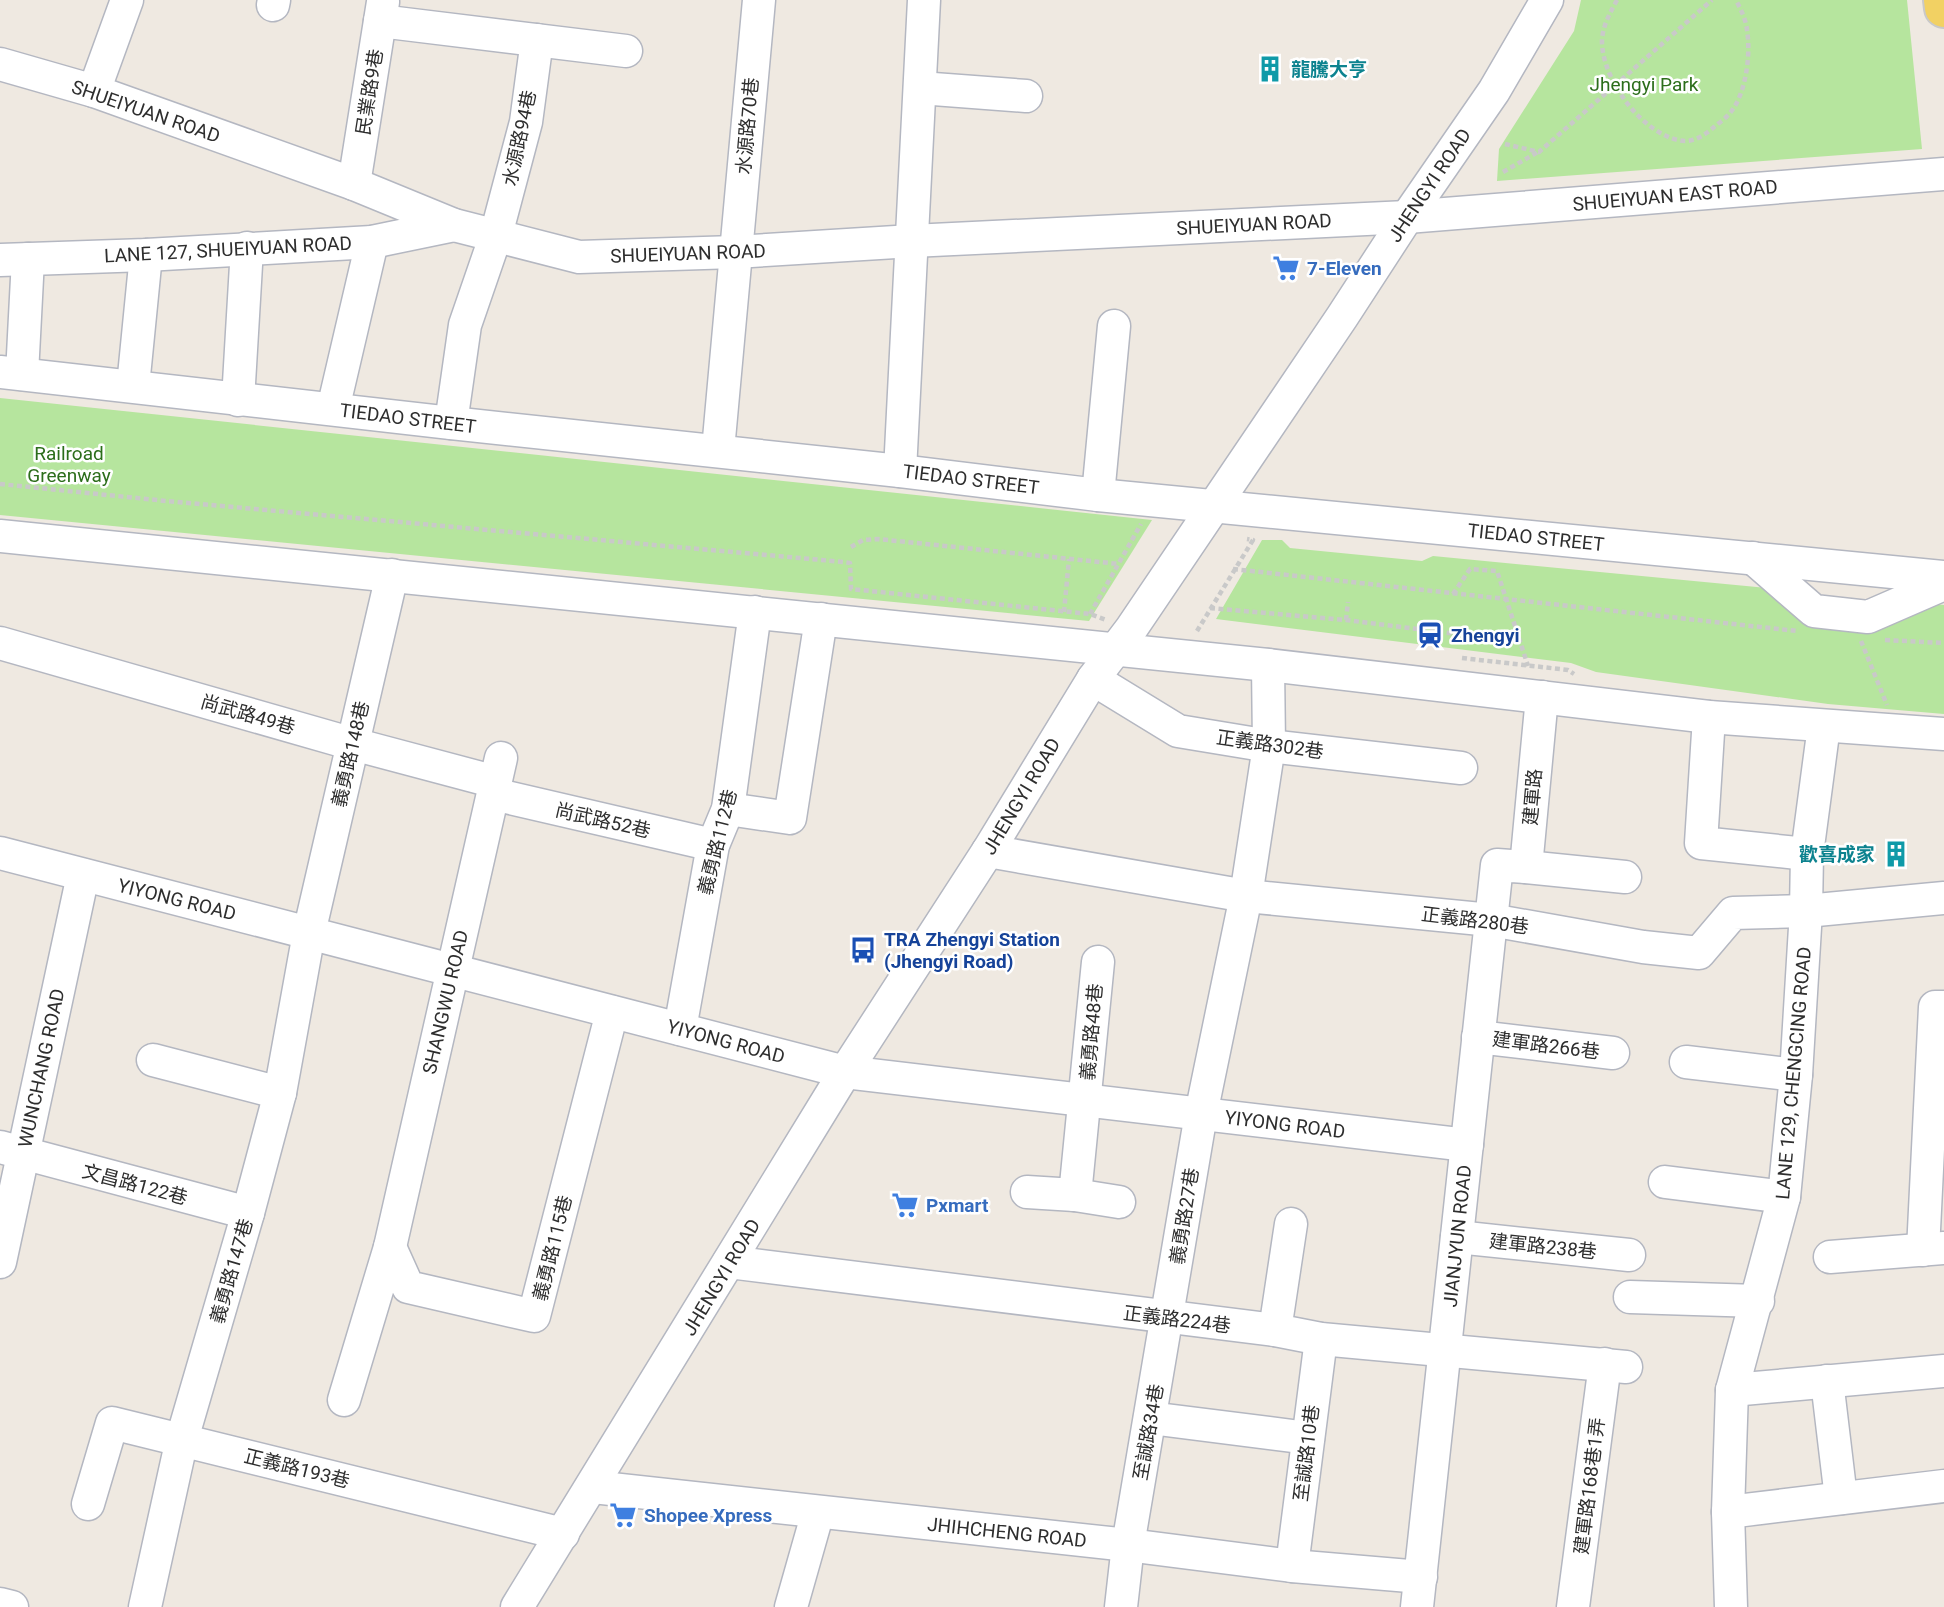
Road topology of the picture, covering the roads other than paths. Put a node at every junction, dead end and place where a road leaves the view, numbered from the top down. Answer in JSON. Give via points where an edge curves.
{"nodes":[{"id":1,"x":127,"y":0,"type":"edge"},
{"id":2,"x":759,"y":0,"type":"edge"},
{"id":3,"x":924,"y":0,"type":"edge"},
{"id":4,"x":1547,"y":0,"type":"edge"},
{"id":5,"x":1943,"y":0,"type":"edge"},
{"id":6,"x":1944,"y":8,"type":"edge"},
{"id":7,"x":382,"y":10,"type":"edge"},
{"id":8,"x":537,"y":40,"type":"junction"},
{"id":9,"x":626,"y":51,"type":"dead end"},
{"id":10,"x":3,"y":75,"type":"edge"},
{"id":11,"x":920,"y":88,"type":"junction"},
{"id":12,"x":94,"y":91,"type":"junction"},
{"id":13,"x":1026,"y":96,"type":"dead end"},
{"id":14,"x":1944,"y":174,"type":"edge"},
{"id":15,"x":354,"y":184,"type":"junction"},
{"id":16,"x":1407,"y":217,"type":"junction"},
{"id":17,"x":454,"y":225,"type":"junction"},
{"id":18,"x":496,"y":235,"type":"junction"},
{"id":19,"x":912,"y":241,"type":"junction"},
{"id":20,"x":372,"y":242,"type":"junction"},
{"id":21,"x":247,"y":248,"type":"junction"},
{"id":22,"x":735,"y":252,"type":"junction"},
{"id":23,"x":146,"y":255,"type":"junction"},
{"id":24,"x":14,"y":259,"type":"edge"},
{"id":25,"x":1114,"y":326,"type":"dead end"},
{"id":26,"x":11,"y":373,"type":"edge"},
{"id":27,"x":133,"y":386,"type":"junction"},
{"id":28,"x":238,"y":400,"type":"junction"},
{"id":29,"x":333,"y":409,"type":"junction"},
{"id":30,"x":451,"y":423,"type":"junction"},
{"id":31,"x":718,"y":450,"type":"junction"},
{"id":32,"x":900,"y":471,"type":"junction"},
{"id":33,"x":1098,"y":495,"type":"junction"},
{"id":34,"x":1215,"y":505,"type":"junction"},
{"id":35,"x":0,"y":536,"type":"edge"},
{"id":36,"x":1753,"y":558,"type":"junction"},
{"id":37,"x":392,"y":575,"type":"junction"},
{"id":38,"x":1944,"y":577,"type":"edge"},
{"id":39,"x":1944,"y":584,"type":"edge"},
{"id":40,"x":755,"y":612,"type":"junction"},
{"id":41,"x":821,"y":619,"type":"junction"},
{"id":42,"x":0,"y":643,"type":"edge"},
{"id":43,"x":1114,"y":651,"type":"junction"},
{"id":44,"x":1268,"y":665,"type":"junction"},
{"id":45,"x":1093,"y":678,"type":"junction"},
{"id":46,"x":1542,"y":697,"type":"junction"},
{"id":47,"x":1709,"y":717,"type":"junction"},
{"id":48,"x":1824,"y":726,"type":"junction"},
{"id":49,"x":1944,"y":734,"type":"edge"},
{"id":50,"x":353,"y":744,"type":"junction"},
{"id":51,"x":1269,"y":746,"type":"junction"},
{"id":52,"x":1461,"y":768,"type":"dead end"},
{"id":53,"x":497,"y":778,"type":"junction"},
{"id":54,"x":728,"y":809,"type":"junction"},
{"id":55,"x":713,"y":845,"type":"junction"},
{"id":56,"x":988,"y":852,"type":"junction"},
{"id":57,"x":0,"y":853,"type":"edge"},
{"id":58,"x":1807,"y":854,"type":"junction"},
{"id":59,"x":1526,"y":867,"type":"junction"},
{"id":60,"x":83,"y":875,"type":"junction"},
{"id":61,"x":1625,"y":877,"type":"dead end"},
{"id":62,"x":1245,"y":895,"type":"junction"},
{"id":63,"x":1944,"y":898,"type":"edge"},
{"id":64,"x":1806,"y":911,"type":"junction"},
{"id":65,"x":1491,"y":920,"type":"junction"},
{"id":66,"x":309,"y":933,"type":"junction"},
{"id":67,"x":1098,"y":962,"type":"dead end"},
{"id":68,"x":452,"y":970,"type":"junction"},
{"id":69,"x":1944,"y":1007,"type":"edge"},
{"id":70,"x":612,"y":1012,"type":"junction"},
{"id":71,"x":680,"y":1029,"type":"junction"},
{"id":72,"x":1478,"y":1037,"type":"junction"},
{"id":73,"x":1613,"y":1053,"type":"dead end"},
{"id":74,"x":153,"y":1060,"type":"dead end"},
{"id":75,"x":1686,"y":1062,"type":"dead end"},
{"id":76,"x":845,"y":1072,"type":"junction"},
{"id":77,"x":1796,"y":1075,"type":"junction"},
{"id":78,"x":280,"y":1093,"type":"junction"},
{"id":79,"x":1084,"y":1101,"type":"junction"},
{"id":80,"x":1201,"y":1114,"type":"junction"},
{"id":81,"x":1936,"y":1128,"type":"edge"},
{"id":82,"x":1467,"y":1145,"type":"junction"},
{"id":83,"x":11,"y":1151,"type":"edge"},
{"id":84,"x":1665,"y":1182,"type":"dead end"},
{"id":85,"x":1027,"y":1192,"type":"dead end"},
{"id":86,"x":1075,"y":1195,"type":"junction"},
{"id":87,"x":1784,"y":1197,"type":"junction"},
{"id":88,"x":1119,"y":1202,"type":"dead end"},
{"id":89,"x":248,"y":1213,"type":"junction"},
{"id":90,"x":1291,"y":1224,"type":"dead end"},
{"id":91,"x":1457,"y":1237,"type":"junction"},
{"id":92,"x":390,"y":1247,"type":"junction"},
{"id":93,"x":1933,"y":1249,"type":"edge"},
{"id":94,"x":1629,"y":1255,"type":"dead end"},
{"id":95,"x":1830,"y":1257,"type":"dead end"},
{"id":96,"x":0,"y":1262,"type":"edge"},
{"id":97,"x":729,"y":1262,"type":"junction"},
{"id":98,"x":1630,"y":1297,"type":"dead end"},
{"id":99,"x":1758,"y":1301,"type":"junction"},
{"id":100,"x":1167,"y":1318,"type":"junction"},
{"id":101,"x":1275,"y":1331,"type":"junction"},
{"id":102,"x":1321,"y":1339,"type":"junction"},
{"id":103,"x":1445,"y":1350,"type":"junction"},
{"id":104,"x":1615,"y":1365,"type":"joint"},
{"id":105,"x":1944,"y":1371,"type":"edge"},
{"id":106,"x":1827,"y":1381,"type":"junction"},
{"id":107,"x":1732,"y":1390,"type":"junction"},
{"id":108,"x":344,"y":1400,"type":"dead end"},
{"id":109,"x":1150,"y":1418,"type":"junction"},
{"id":110,"x":1308,"y":1438,"type":"junction"},
{"id":111,"x":182,"y":1439,"type":"junction"},
{"id":112,"x":1944,"y":1486,"type":"edge"},
{"id":113,"x":593,"y":1487,"type":"junction"},
{"id":114,"x":1841,"y":1498,"type":"junction"},
{"id":115,"x":88,"y":1504,"type":"dead end"},
{"id":116,"x":818,"y":1511,"type":"junction"},
{"id":117,"x":1728,"y":1512,"type":"junction"},
{"id":118,"x":563,"y":1534,"type":"junction"},
{"id":119,"x":1128,"y":1545,"type":"junction"},
{"id":120,"x":1292,"y":1566,"type":"junction"},
{"id":121,"x":1419,"y":1592,"type":"edge"},
{"id":122,"x":0,"y":1604,"type":"edge"},
{"id":123,"x":12,"y":1607,"type":"edge"},
{"id":124,"x":145,"y":1607,"type":"edge"},
{"id":125,"x":517,"y":1607,"type":"edge"},
{"id":126,"x":791,"y":1607,"type":"edge"},
{"id":127,"x":1121,"y":1607,"type":"edge"},
{"id":128,"x":1573,"y":1607,"type":"edge"},
{"id":129,"x":1731,"y":1607,"type":"edge"}],
"edges":[{"from":1,"to":12,"type":"street"},
{"from":2,"to":22,"type":"street","name":"水源路70巷"},
{"from":3,"to":11,"type":"street"},
{"from":4,"to":16,"type":"street","name":"JHENGYI ROAD","via":[[1494,92]]},
{"from":5,"to":6,"type":"main road"},
{"from":7,"to":8,"type":"street"},
{"from":7,"to":15,"type":"street","name":"民業路9巷"},
{"from":8,"to":9,"type":"street"},
{"from":8,"to":18,"type":"street","name":"水源路94巷","via":[[526,122]]},
{"from":10,"to":12,"type":"street","name":"SHUEIYUAN ROAD"},
{"from":11,"to":13,"type":"street"},
{"from":11,"to":19,"type":"street"},
{"from":12,"to":15,"type":"street","name":"SHUEIYUAN ROAD"},
{"from":14,"to":16,"type":"street","name":"SHUEIYUAN EAST ROAD"},
{"from":15,"to":17,"type":"street","name":"SHUEIYUAN ROAD"},
{"from":16,"to":19,"type":"street","name":"SHUEIYUAN ROAD"},
{"from":16,"to":34,"type":"street","name":"JHENGYI ROAD"},
{"from":17,"to":18,"type":"street","name":"SHUEIYUAN ROAD"},
{"from":17,"to":20,"type":"street","name":"LANE 127, SHUEIYUAN ROAD"},
{"from":18,"to":22,"type":"street","name":"SHUEIYUAN ROAD","via":[[579,257]]},
{"from":18,"to":30,"type":"street","name":"水源路94巷","via":[[465,325]]},
{"from":19,"to":22,"type":"street","name":"SHUEIYUAN ROAD"},
{"from":19,"to":32,"type":"street"},
{"from":20,"to":21,"type":"street","name":"LANE 127, SHUEIYUAN ROAD"},
{"from":20,"to":29,"type":"street"},
{"from":21,"to":23,"type":"street","name":"LANE 127, SHUEIYUAN ROAD"},
{"from":21,"to":28,"type":"street"},
{"from":22,"to":31,"type":"street","name":"水源路70巷"},
{"from":23,"to":24,"type":"street","name":"LANE 127, SHUEIYUAN ROAD"},
{"from":23,"to":27,"type":"street"},
{"from":24,"to":26,"type":"street"},
{"from":25,"to":33,"type":"street"},
{"from":26,"to":27,"type":"street","name":"TIEDAO STREET"},
{"from":27,"to":28,"type":"street","name":"TIEDAO STREET"},
{"from":28,"to":29,"type":"street","name":"TIEDAO STREET"},
{"from":29,"to":30,"type":"street","name":"TIEDAO STREET"},
{"from":30,"to":31,"type":"street","name":"TIEDAO STREET"},
{"from":31,"to":32,"type":"street","name":"TIEDAO STREET"},
{"from":32,"to":33,"type":"street","name":"TIEDAO STREET"},
{"from":33,"to":34,"type":"street","name":"TIEDAO STREET"},
{"from":34,"to":36,"type":"street","name":"TIEDAO STREET"},
{"from":34,"to":43,"type":"street","name":"JHENGYI ROAD"},
{"from":35,"to":37,"type":"street"},
{"from":36,"to":38,"type":"street","name":"TIEDAO STREET"},
{"from":36,"to":39,"type":"street","via":[[1814,611],[1868,617]]},
{"from":37,"to":40,"type":"street"},
{"from":37,"to":50,"type":"street","name":"義勇路148巷"},
{"from":40,"to":41,"type":"street"},
{"from":40,"to":54,"type":"street","name":"義勇路112巷"},
{"from":41,"to":43,"type":"street"},
{"from":41,"to":54,"type":"street","via":[[789,818]]},
{"from":42,"to":50,"type":"street","name":"尚武路49巷"},
{"from":43,"to":44,"type":"street"},
{"from":43,"to":45,"type":"street","name":"JHENGYI ROAD"},
{"from":44,"to":46,"type":"street"},
{"from":44,"to":51,"type":"street","name":"義勇路27巷"},
{"from":45,"to":51,"type":"street","name":"正義路302巷","via":[[1178,731]]},
{"from":45,"to":56,"type":"street","name":"JHENGYI ROAD"},
{"from":46,"to":47,"type":"street"},
{"from":46,"to":59,"type":"street","name":"建軍路"},
{"from":47,"to":48,"type":"street"},
{"from":47,"to":58,"type":"street","via":[[1700,843]]},
{"from":48,"to":49,"type":"street"},
{"from":48,"to":58,"type":"street","name":"LANE 129, CHENGCING ROAD"},
{"from":50,"to":53,"type":"street","name":"尚武路49巷"},
{"from":50,"to":66,"type":"street","name":"義勇路148巷"},
{"from":51,"to":52,"type":"street","name":"正義路302巷"},
{"from":51,"to":62,"type":"street","name":"義勇路27巷"},
{"from":53,"to":55,"type":"street","name":"尚武路52巷"},
{"from":53,"to":68,"type":"street","name":"SHANGWU ROAD"},
{"from":54,"to":55,"type":"street","name":"義勇路112巷"},
{"from":55,"to":71,"type":"street","name":"義勇路112巷"},
{"from":56,"to":62,"type":"street","name":"正義路280巷"},
{"from":56,"to":76,"type":"street","name":"JHENGYI ROAD"},
{"from":57,"to":60,"type":"street","name":"YIYONG ROAD"},
{"from":58,"to":64,"type":"street","name":"LANE 129, CHENGCING ROAD"},
{"from":59,"to":61,"type":"street"},
{"from":59,"to":65,"type":"street","name":"JIANJYUN ROAD","via":[[1497,865]]},
{"from":60,"to":66,"type":"street","name":"YIYONG ROAD"},
{"from":60,"to":83,"type":"street","name":"WUNCHANG ROAD"},
{"from":62,"to":65,"type":"street","name":"正義路280巷"},
{"from":62,"to":80,"type":"street","name":"義勇路27巷"},
{"from":63,"to":64,"type":"street","name":"正義路280巷"},
{"from":64,"to":65,"type":"street","name":"正義路280巷","via":[[1733,913],[1699,954]]},
{"from":64,"to":77,"type":"street","name":"LANE 129, CHENGCING ROAD"},
{"from":65,"to":72,"type":"street","name":"JIANJYUN ROAD"},
{"from":66,"to":68,"type":"street","name":"YIYONG ROAD"},
{"from":66,"to":78,"type":"street","name":"義勇路147巷"},
{"from":67,"to":79,"type":"street","name":"義勇路48巷"},
{"from":68,"to":70,"type":"street","name":"YIYONG ROAD"},
{"from":68,"to":92,"type":"street","name":"SHANGWU ROAD"},
{"from":69,"to":81,"type":"street","via":[[1935,1007]]},
{"from":70,"to":71,"type":"street","name":"YIYONG ROAD"},
{"from":70,"to":92,"type":"street","name":"義勇路115巷","via":[[534,1316],[408,1287]]},
{"from":71,"to":76,"type":"street","name":"YIYONG ROAD"},
{"from":72,"to":73,"type":"street","name":"建軍路266巷"},
{"from":72,"to":82,"type":"street","name":"JIANJYUN ROAD"},
{"from":74,"to":78,"type":"street"},
{"from":75,"to":77,"type":"street"},
{"from":76,"to":79,"type":"street","name":"YIYONG ROAD"},
{"from":76,"to":97,"type":"street","name":"JHENGYI ROAD"},
{"from":77,"to":87,"type":"street","name":"LANE 129, CHENGCING ROAD"},
{"from":78,"to":89,"type":"street","name":"義勇路147巷"},
{"from":79,"to":80,"type":"street","name":"YIYONG ROAD"},
{"from":79,"to":86,"type":"street","name":"義勇路48巷"},
{"from":80,"to":82,"type":"street","name":"YIYONG ROAD"},
{"from":80,"to":100,"type":"street","name":"義勇路27巷"},
{"from":81,"to":93,"type":"street"},
{"from":82,"to":91,"type":"street","name":"JIANJYUN ROAD"},
{"from":83,"to":89,"type":"street","name":"文昌路122巷"},
{"from":83,"to":96,"type":"street","name":"WUNCHANG ROAD"},
{"from":84,"to":87,"type":"street"},
{"from":85,"to":86,"type":"street"},
{"from":86,"to":88,"type":"street"},
{"from":87,"to":99,"type":"street","name":"LANE 129, CHENGCING ROAD"},
{"from":89,"to":111,"type":"street","name":"義勇路147巷"},
{"from":90,"to":101,"type":"street"},
{"from":91,"to":94,"type":"street","name":"建軍路238巷"},
{"from":91,"to":103,"type":"street","name":"JIANJYUN ROAD"},
{"from":92,"to":108,"type":"street","name":"SHANGWU ROAD"},
{"from":93,"to":95,"type":"street"},
{"from":97,"to":100,"type":"street","name":"正義路224巷"},
{"from":97,"to":113,"type":"street","name":"JHENGYI ROAD"},
{"from":98,"to":99,"type":"street"},
{"from":99,"to":107,"type":"street","name":"LANE 129, CHENGCING ROAD"},
{"from":100,"to":101,"type":"street","name":"正義路224巷"},
{"from":100,"to":109,"type":"street","name":"至誠路34巷"},
{"from":101,"to":102,"type":"street","name":"正義路224巷"},
{"from":102,"to":103,"type":"street","name":"正義路224巷"},
{"from":102,"to":110,"type":"street","name":"至誠路10巷"},
{"from":103,"to":104,"type":"street","name":"正義路224巷"},
{"from":103,"to":121,"type":"street","name":"JIANJYUN ROAD"},
{"from":104,"to":128,"type":"street","name":"建軍路168巷1弄"},
{"from":105,"to":106,"type":"street"},
{"from":106,"to":107,"type":"street"},
{"from":106,"to":114,"type":"street"},
{"from":107,"to":117,"type":"street","name":"LANE 129, CHENGCING ROAD"},
{"from":109,"to":110,"type":"street"},
{"from":109,"to":119,"type":"street","name":"至誠路34巷"},
{"from":110,"to":120,"type":"street","name":"至誠路10巷"},
{"from":111,"to":115,"type":"street","name":"正義路193巷","via":[[112,1423]]},
{"from":111,"to":118,"type":"street","name":"正義路193巷"},
{"from":111,"to":124,"type":"street","name":"義勇路147巷"},
{"from":112,"to":114,"type":"street"},
{"from":113,"to":116,"type":"street","name":"JHIHCHENG ROAD"},
{"from":113,"to":118,"type":"street","name":"JHENGYI ROAD"},
{"from":114,"to":117,"type":"street"},
{"from":116,"to":119,"type":"street","name":"JHIHCHENG ROAD"},
{"from":116,"to":126,"type":"street"},
{"from":117,"to":129,"type":"street","name":"LANE 129, CHENGCING ROAD"},
{"from":118,"to":125,"type":"street","name":"JHENGYI ROAD"},
{"from":119,"to":120,"type":"street","name":"JHIHCHENG ROAD"},
{"from":119,"to":127,"type":"street","name":"至誠路34巷"},
{"from":120,"to":121,"type":"street","name":"JHIHCHENG ROAD"},
{"from":122,"to":123,"type":"street"}]}
